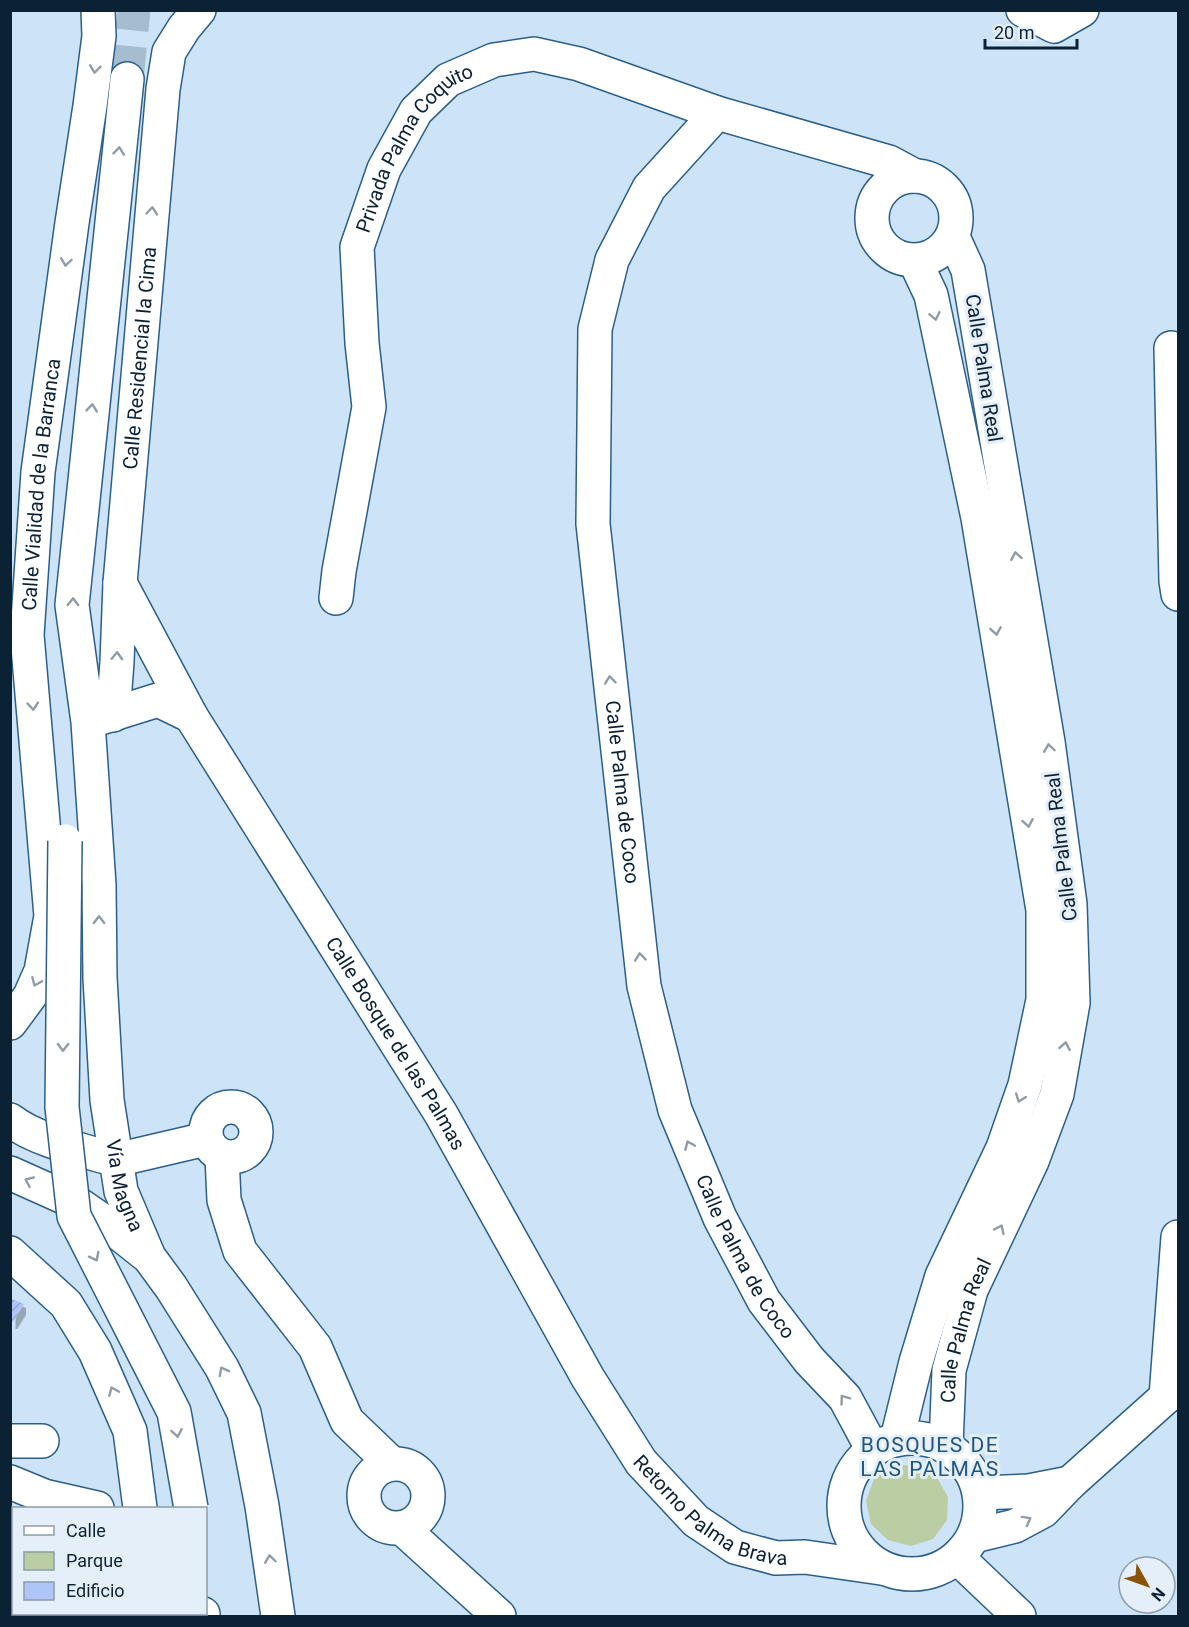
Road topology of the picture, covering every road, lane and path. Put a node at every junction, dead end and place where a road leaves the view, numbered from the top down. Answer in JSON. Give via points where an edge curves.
{"nodes":[{"id":1,"x":198,"y":10,"type":"edge"},
{"id":2,"x":1023,"y":10,"type":"edge"},
{"id":3,"x":1083,"y":10,"type":"edge"},
{"id":4,"x":103,"y":19,"type":"edge"},
{"id":5,"x":127,"y":79,"type":"tunnel mouth"},
{"id":6,"x":717,"y":113,"type":"junction"},
{"id":7,"x":826,"y":145,"type":"junction"},
{"id":8,"x":915,"y":176,"type":"junction"},
{"id":9,"x":872,"y":212,"type":"junction"},
{"id":10,"x":952,"y":237,"type":"junction"},
{"id":11,"x":915,"y":261,"type":"junction"},
{"id":12,"x":1171,"y":348,"type":"dead end"},
{"id":13,"x":120,"y":583,"type":"junction"},
{"id":14,"x":1179,"y":594,"type":"edge"},
{"id":15,"x":336,"y":598,"type":"dead end"},
{"id":16,"x":27,"y":635,"type":"junction"},
{"id":17,"x":191,"y":716,"type":"junction"},
{"id":18,"x":100,"y":718,"type":"junction"},
{"id":19,"x":10,"y":1023,"type":"edge"},
{"id":20,"x":107,"y":1100,"type":"junction"},
{"id":21,"x":10,"y":1120,"type":"edge"},
{"id":22,"x":44,"y":1137,"type":"junction"},
{"id":23,"x":116,"y":1160,"type":"junction"},
{"id":24,"x":10,"y":1173,"type":"edge"},
{"id":25,"x":1179,"y":1237,"type":"edge"},
{"id":26,"x":10,"y":1253,"type":"edge"},
{"id":27,"x":149,"y":1257,"type":"junction"},
{"id":28,"x":588,"y":1378,"type":"joint"},
{"id":29,"x":1172,"y":1390,"type":"edge"},
{"id":30,"x":347,"y":1421,"type":"junction"},
{"id":31,"x":885,"y":1445,"type":"junction"},
{"id":32,"x":946,"y":1446,"type":"junction"},
{"id":33,"x":392,"y":1464,"type":"junction"},
{"id":34,"x":10,"y":1482,"type":"edge"},
{"id":35,"x":1070,"y":1484,"type":"junction"},
{"id":36,"x":364,"y":1493,"type":"junction"},
{"id":37,"x":980,"y":1493,"type":"junction"},
{"id":38,"x":89,"y":1507,"type":"edge"},
{"id":39,"x":140,"y":1507,"type":"edge"},
{"id":40,"x":191,"y":1507,"type":"edge"},
{"id":41,"x":844,"y":1521,"type":"junction"},
{"id":42,"x":402,"y":1528,"type":"junction"},
{"id":43,"x":966,"y":1547,"type":"junction"},
{"id":44,"x":805,"y":1557,"type":"junction"},
{"id":45,"x":881,"y":1568,"type":"junction"},
{"id":46,"x":278,"y":1617,"type":"edge"},
{"id":47,"x":499,"y":1617,"type":"edge"},
{"id":48,"x":1019,"y":1617,"type":"edge"}],
"edges":[{"from":13,"to":1,"type":"street","name":"Calle Residencial la Cima","one_way":true,"via":[[163,89],[169,52]]},
{"from":2,"to":3,"type":"street","via":[[1054,26]]},
{"from":4,"to":16,"type":"street","name":"Calle Vialidad de la Barranca","one_way":true,"via":[[38,472]]},
{"from":18,"to":5,"type":"street","one_way":true,"via":[[72,605]]},
{"from":6,"to":7,"type":"street","name":"Privada Palma Coquito"},
{"from":6,"to":15,"type":"street","name":"Privada Palma Coquito","via":[[579,64],[534,54],[494,60],[448,80],[416,111],[384,169],[357,247],[369,407]]},
{"from":31,"to":6,"type":"street","name":"Calle Palma de Coco","one_way":true,"via":[[809,1360],[764,1301],[720,1218],[675,1110],[644,986],[593,524],[595,329],[612,260],[650,188]]},
{"from":7,"to":8,"type":"street","name":"Privada Palma Coquito","via":[[889,162]]},
{"from":7,"to":9,"type":"street","name":"Privada Palma Coquito","via":[[859,177]]},
{"from":8,"to":9,"type":"street","via":[[895,180],[879,194]]},
{"from":8,"to":10,"type":"street","via":[[935,181],[950,196],[957,216]]},
{"from":9,"to":11,"type":"street","via":[[875,236],[891,255]]},
{"from":10,"to":11,"type":"street","via":[[937,254]]},
{"from":32,"to":10,"type":"street","name":"Calle Palma Real","one_way":true,"via":[[949,1370],[971,1290],[1032,1161],[1057,1094],[1072,1003],[1070,904],[1048,742],[968,270]]},
{"from":11,"to":31,"type":"street","name":"Calle Palma Real","one_way":true,"via":[[931,295],[978,518],[1043,910],[1043,1000],[1025,1085],[1003,1148],[942,1276]]},
{"from":12,"to":14,"type":"street"},
{"from":13,"to":17,"type":"street","name":"Calle Bosque de las Palmas"},
{"from":18,"to":13,"type":"street","name":"Calle Residencial la Cima","one_way":true,"via":[[117,662]]},
{"from":16,"to":19,"type":"street","name":"Calle Vialidad de la Barranca","one_way":true,"via":[[51,916],[41,970],[30,996]]},
{"from":16,"to":40,"type":"street","one_way":true,"bridge":true,"via":[[52,677],[65,842],[62,1107],[74,1216],[174,1412]]},
{"from":17,"to":18,"type":"street","via":[[158,700]]},
{"from":17,"to":28,"type":"street","name":"Calle Bosque de las Palmas","via":[[441,1114]]},
{"from":20,"to":18,"type":"street","name":"Vía Magna","one_way":true,"via":[[100,978]]},
{"from":20,"to":22,"type":"street","via":[[80,1125]]},
{"from":20,"to":23,"type":"street","name":"Vía Magna"},
{"from":21,"to":22,"type":"street"},
{"from":22,"to":23,"type":"street"},
{"from":23,"to":27,"type":"street","name":"Vía Magna","via":[[121,1191]]},
{"from":23,"to":30,"type":"street","via":[[214,1148],[224,1200],[240,1251],[315,1347]]},
{"from":27,"to":24,"type":"street","one_way":true,"via":[[77,1203]]},
{"from":25,"to":29,"type":"street"},
{"from":39,"to":26,"type":"street","one_way":true,"via":[[130,1431],[95,1351],[66,1304]]},
{"from":46,"to":27,"type":"street","name":"Vía Magna","one_way":true,"via":[[244,1413],[222,1368]]},
{"from":28,"to":44,"type":"street","name":"Retorno Palma Brava","via":[[641,1462],[696,1521],[735,1546],[777,1558]]},
{"from":29,"to":35,"type":"street"},
{"from":30,"to":33,"type":"street"},
{"from":30,"to":36,"type":"street","via":[[346,1445]]},
{"from":31,"to":32,"type":"street","via":[[922,1438]]},
{"from":31,"to":41,"type":"street","via":[[853,1472],[844,1500]]},
{"from":32,"to":37,"type":"street","via":[[968,1466]]},
{"from":33,"to":36,"type":"street","via":[[376,1471]]},
{"from":33,"to":42,"type":"street","via":[[403,1464],[416,1471],[425,1482],[429,1497],[425,1511],[415,1523]]},
{"from":34,"to":38,"type":"street","via":[[44,1496]]},
{"from":35,"to":37,"type":"street"},
{"from":43,"to":35,"type":"street","one_way":true,"via":[[1043,1511]]},
{"from":36,"to":42,"type":"street","via":[[366,1508],[374,1520],[387,1528]]},
{"from":37,"to":43,"type":"street"},
{"from":41,"to":44,"type":"street"},
{"from":41,"to":45,"type":"street","via":[[861,1552]]},
{"from":42,"to":47,"type":"street"},
{"from":43,"to":45,"type":"street","via":[[934,1572],[907,1575]]},
{"from":43,"to":48,"type":"street"},
{"from":44,"to":45,"type":"street","name":"Retorno Palma Brava"}]}
